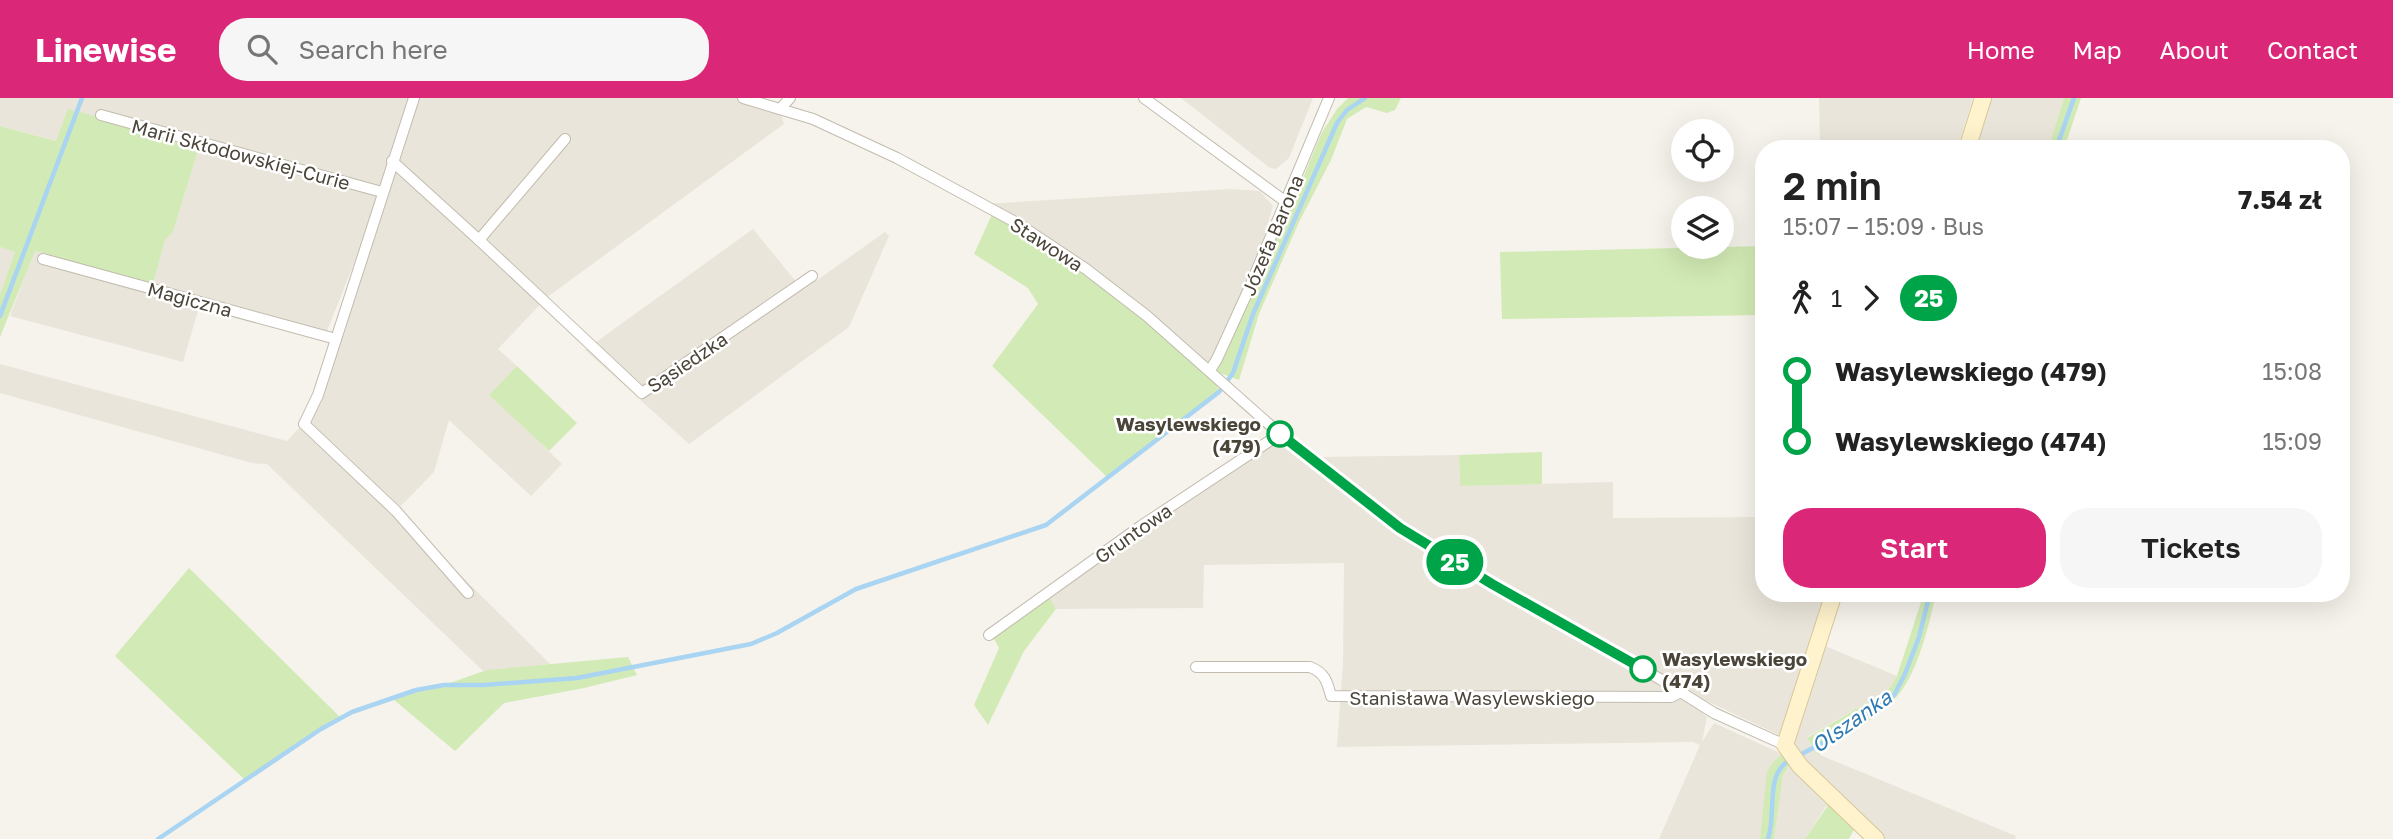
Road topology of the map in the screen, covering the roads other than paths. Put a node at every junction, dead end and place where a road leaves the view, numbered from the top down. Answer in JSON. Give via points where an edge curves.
{"nodes":[{"id":1,"x":414,"y":98,"type":"edge"},
{"id":2,"x":743,"y":98,"type":"edge"},
{"id":3,"x":790,"y":98,"type":"edge"},
{"id":4,"x":1144,"y":98,"type":"edge"},
{"id":5,"x":1329,"y":98,"type":"edge"},
{"id":6,"x":1983,"y":98,"type":"edge"},
{"id":7,"x":780,"y":109,"type":"junction"},
{"id":8,"x":101,"y":116,"type":"dead end"},
{"id":9,"x":565,"y":139,"type":"dead end"},
{"id":10,"x":1970,"y":140,"type":"edge"},
{"id":11,"x":392,"y":161,"type":"junction"},
{"id":12,"x":382,"y":192,"type":"junction"},
{"id":13,"x":1286,"y":202,"type":"junction"},
{"id":14,"x":479,"y":240,"type":"junction"},
{"id":15,"x":43,"y":259,"type":"dead end"},
{"id":16,"x":812,"y":276,"type":"dead end"},
{"id":17,"x":336,"y":339,"type":"junction"},
{"id":18,"x":1210,"y":370,"type":"junction"},
{"id":19,"x":1280,"y":434,"type":"junction"},
{"id":20,"x":468,"y":593,"type":"dead end"},
{"id":21,"x":1831,"y":602,"type":"edge"},
{"id":22,"x":989,"y":635,"type":"dead end"},
{"id":23,"x":1196,"y":667,"type":"dead end"},
{"id":24,"x":1681,"y":692,"type":"junction"},
{"id":25,"x":1786,"y":748,"type":"junction"},
{"id":26,"x":1876,"y":839,"type":"edge"}],
"edges":[{"from":1,"to":11,"type":"street"},
{"from":2,"to":7,"type":"street","name":"Stawowa"},
{"from":3,"to":7,"type":"street"},
{"from":4,"to":13,"type":"street"},
{"from":5,"to":13,"type":"street","name":"Józefa Barona"},
{"from":6,"to":10,"type":"street"},
{"from":7,"to":18,"type":"street","name":"Stawowa","via":[[813,119],[897,158],[1017,223],[1147,316]]},
{"from":8,"to":12,"type":"street","name":"Marii Skłodowskiej-Curie"},
{"from":9,"to":14,"type":"street"},
{"from":11,"to":12,"type":"street"},
{"from":11,"to":14,"type":"street","name":"Sąsiedzka"},
{"from":12,"to":17,"type":"street"},
{"from":13,"to":18,"type":"street","name":"Józefa Barona"},
{"from":14,"to":16,"type":"street","name":"Sąsiedzka","via":[[642,393]]},
{"from":15,"to":17,"type":"street","name":"Magiczna"},
{"from":17,"to":20,"type":"street","via":[[304,424],[396,511]]},
{"from":18,"to":19,"type":"street","name":"Stawowa"},
{"from":19,"to":22,"type":"street","name":"Gruntowa"},
{"from":19,"to":24,"type":"street","via":[[1400,528]]},
{"from":21,"to":25,"type":"street"},
{"from":23,"to":24,"type":"street","name":"Stanisława Wasylewskiego","via":[[1310,667],[1327,679],[1331,696],[1671,697]]},
{"from":24,"to":25,"type":"street"},
{"from":25,"to":26,"type":"street"}]}
